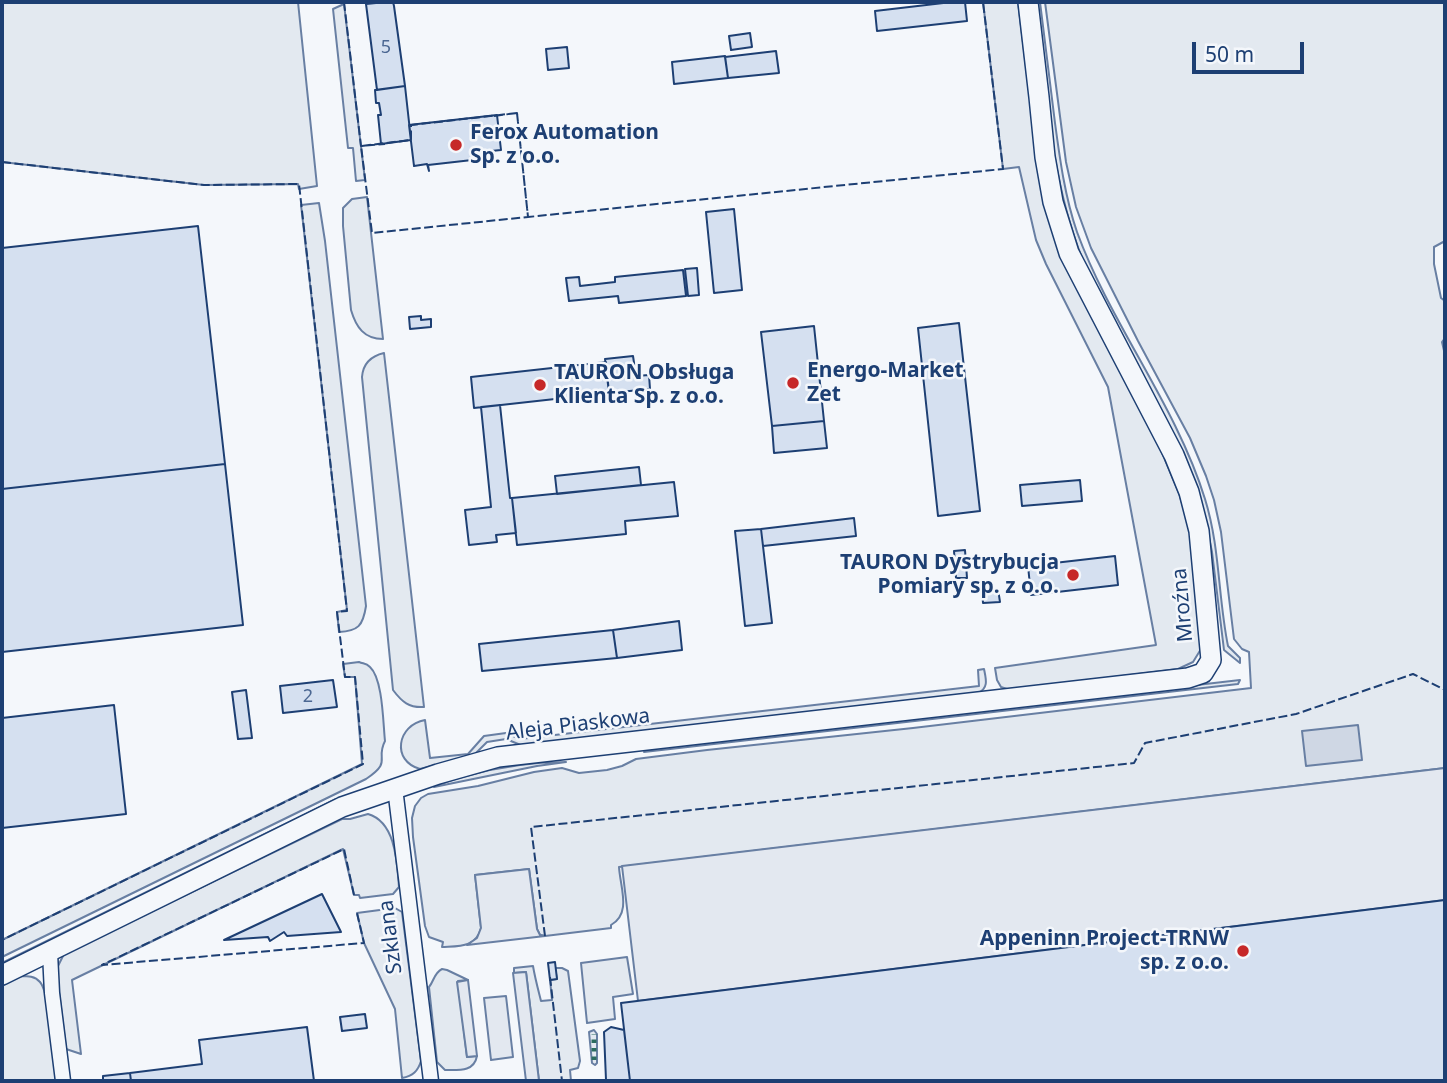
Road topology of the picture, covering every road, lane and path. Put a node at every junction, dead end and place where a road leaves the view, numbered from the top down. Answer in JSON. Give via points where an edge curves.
{"nodes":[{"id":1,"x":1028,"y":2,"type":"edge"},
{"id":2,"x":1203,"y":673,"type":"joint"},
{"id":3,"x":394,"y":788,"type":"junction"},
{"id":4,"x":50,"y":953,"type":"junction"},
{"id":5,"x":2,"y":975,"type":"edge"},
{"id":6,"x":63,"y":1081,"type":"edge"},
{"id":7,"x":431,"y":1081,"type":"edge"}],
"edges":[{"from":1,"to":2,"type":"main road","name":"Mroźna","via":[[1045,157],[1069,253],[1189,492],[1199,531],[1211,660]]},
{"from":2,"to":3,"type":"main road","name":"Aleja Piaskowa","via":[[498,757]]},
{"from":3,"to":4,"type":"main road","name":"Aleja Piaskowa","via":[[342,807]]},
{"from":3,"to":7,"type":"street","name":"Szklana"},
{"from":4,"to":5,"type":"main road","name":"Aleja Piaskowa"},
{"from":4,"to":6,"type":"street"}]}
